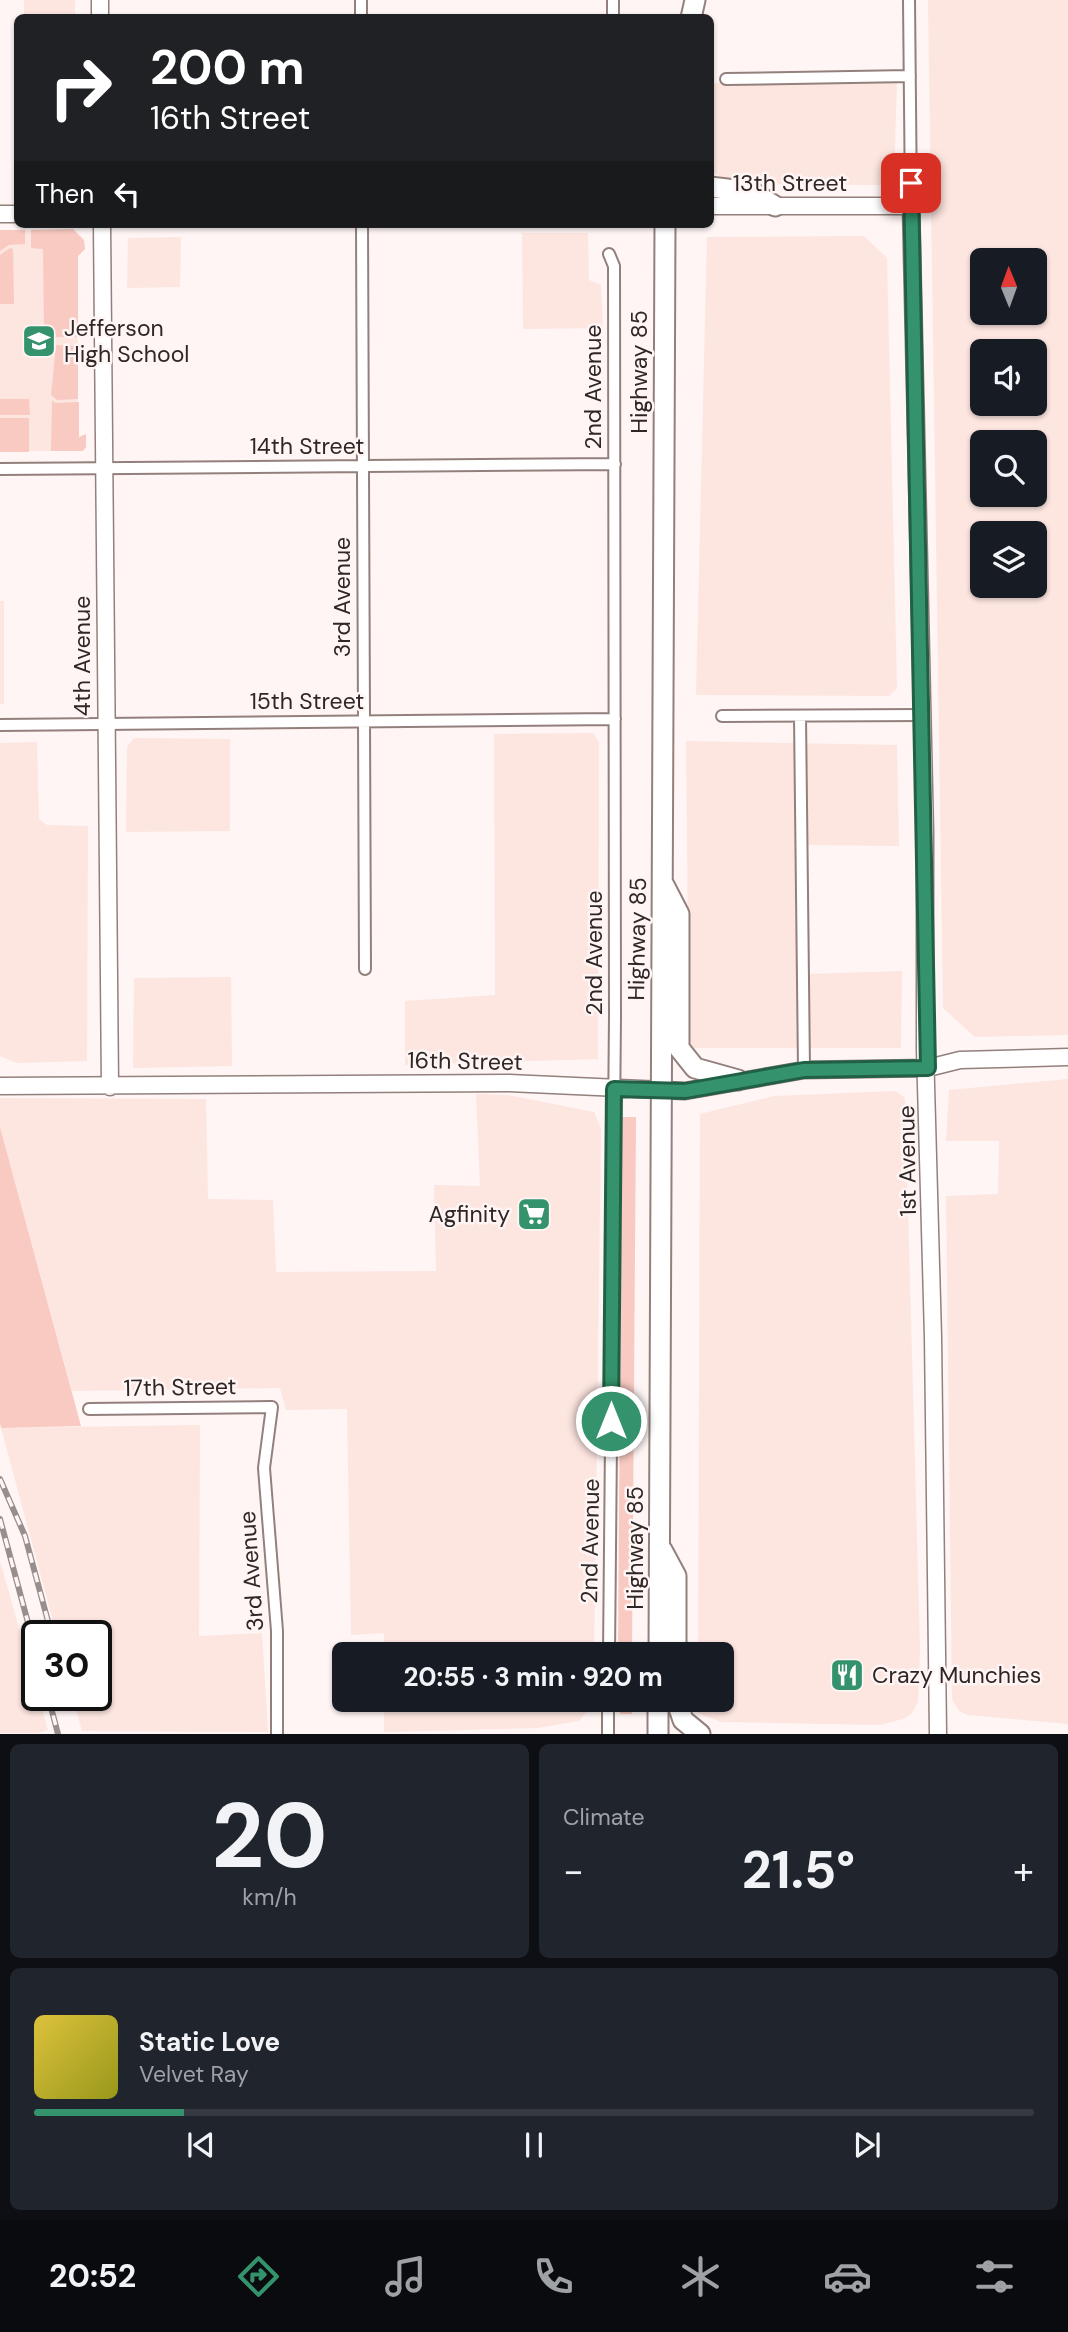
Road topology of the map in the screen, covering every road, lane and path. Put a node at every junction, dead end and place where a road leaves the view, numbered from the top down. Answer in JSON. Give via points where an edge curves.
{"nodes":[{"id":1,"x":909,"y":0,"type":"edge"},
{"id":2,"x":910,"y":76,"type":"junction"},
{"id":3,"x":726,"y":79,"type":"dead end"},
{"id":4,"x":714,"y":187,"type":"edge"},
{"id":5,"x":714,"y":206,"type":"edge"},
{"id":6,"x":775,"y":206,"type":"junction"},
{"id":7,"x":911,"y":206,"type":"junction"},
{"id":8,"x":102,"y":228,"type":"edge"},
{"id":9,"x":362,"y":228,"type":"edge"},
{"id":10,"x":665,"y":228,"type":"edge"},
{"id":11,"x":609,"y":254,"type":"dead end"},
{"id":12,"x":615,"y":464,"type":"junction"},
{"id":13,"x":363,"y":466,"type":"junction"},
{"id":14,"x":104,"y":468,"type":"junction"},
{"id":15,"x":0,"y":469,"type":"edge"},
{"id":16,"x":923,"y":715,"type":"junction"},
{"id":17,"x":722,"y":716,"type":"dead end"},
{"id":18,"x":800,"y":716,"type":"junction"},
{"id":19,"x":615,"y":719,"type":"junction"},
{"id":20,"x":364,"y":722,"type":"junction"},
{"id":21,"x":106,"y":723,"type":"junction"},
{"id":22,"x":0,"y":725,"type":"edge"},
{"id":23,"x":662,"y":881,"type":"junction"},
{"id":24,"x":365,"y":969,"type":"dead end"},
{"id":25,"x":1068,"y":1057,"type":"edge"},
{"id":26,"x":928,"y":1068,"type":"junction"},
{"id":27,"x":804,"y":1070,"type":"junction"},
{"id":28,"x":738,"y":1080,"type":"junction"},
{"id":29,"x":0,"y":1086,"type":"edge"},
{"id":30,"x":110,"y":1087,"type":"junction"},
{"id":31,"x":614,"y":1089,"type":"junction"},
{"id":32,"x":660,"y":1091,"type":"junction"},
{"id":33,"x":272,"y":1407,"type":"joint"},
{"id":34,"x":89,"y":1409,"type":"dead end"},
{"id":35,"x":660,"y":1545,"type":"junction"},
{"id":36,"x":610,"y":1642,"type":"edge"},
{"id":37,"x":659,"y":1642,"type":"edge"},
{"id":38,"x":676,"y":1642,"type":"edge"},
{"id":39,"x":608,"y":1712,"type":"edge"},
{"id":40,"x":658,"y":1712,"type":"edge"},
{"id":41,"x":680,"y":1712,"type":"edge"},
{"id":42,"x":276,"y":1734,"type":"edge"},
{"id":43,"x":608,"y":1734,"type":"edge"},
{"id":44,"x":658,"y":1734,"type":"edge"},
{"id":45,"x":700,"y":1734,"type":"edge"},
{"id":46,"x":937,"y":1734,"type":"edge"}],
"edges":[{"from":1,"to":2,"type":"street","name":"1st Avenue"},
{"from":2,"to":3,"type":"street"},
{"from":2,"to":7,"type":"street","name":"1st Avenue"},
{"from":4,"to":6,"type":"highway","via":[[752,192]]},
{"from":5,"to":6,"type":"street","name":"13th Street"},
{"from":6,"to":7,"type":"street","name":"13th Street"},
{"from":7,"to":16,"type":"street","name":"1st Avenue"},
{"from":8,"to":14,"type":"street","name":"4th Avenue"},
{"from":9,"to":13,"type":"street","name":"3rd Avenue"},
{"from":10,"to":23,"type":"highway","name":"Highway 85"},
{"from":11,"to":12,"type":"street","name":"2nd Avenue","via":[[614,266]]},
{"from":12,"to":13,"type":"street","name":"14th Street"},
{"from":12,"to":19,"type":"street","name":"2nd Avenue"},
{"from":13,"to":14,"type":"street","name":"14th Street"},
{"from":13,"to":20,"type":"street","name":"3rd Avenue"},
{"from":14,"to":15,"type":"street","name":"14th Street"},
{"from":14,"to":21,"type":"street","name":"4th Avenue"},
{"from":16,"to":18,"type":"street"},
{"from":16,"to":26,"type":"street","name":"1st Avenue"},
{"from":17,"to":18,"type":"street"},
{"from":18,"to":27,"type":"street"},
{"from":19,"to":20,"type":"street","name":"15th Street"},
{"from":19,"to":31,"type":"street","name":"2nd Avenue"},
{"from":20,"to":21,"type":"street","name":"15th Street"},
{"from":20,"to":24,"type":"street","name":"3rd Avenue"},
{"from":21,"to":22,"type":"street","name":"15th Street"},
{"from":21,"to":30,"type":"street","name":"4th Avenue"},
{"from":23,"to":28,"type":"highway","via":[[679,914],[679,1048],[695,1068]]},
{"from":23,"to":32,"type":"highway","name":"Highway 85"},
{"from":25,"to":26,"type":"street","name":"16th Street","via":[[960,1060]]},
{"from":26,"to":27,"type":"street","name":"16th Street"},
{"from":26,"to":46,"type":"street","name":"1st Avenue"},
{"from":27,"to":28,"type":"street","name":"16th Street"},
{"from":28,"to":32,"type":"street","name":"16th Street","via":[[694,1090]]},
{"from":29,"to":30,"type":"street","name":"16th Street"},
{"from":30,"to":31,"type":"street","name":"16th Street","via":[[471,1083]]},
{"from":31,"to":32,"type":"street","name":"16th Street"},
{"from":31,"to":36,"type":"street","name":"2nd Avenue"},
{"from":32,"to":35,"type":"highway","name":"Highway 85"},
{"from":33,"to":34,"type":"street","name":"17th Street"},
{"from":33,"to":42,"type":"street","name":"3rd Avenue","via":[[264,1468],[277,1631]]},
{"from":35,"to":37,"type":"highway","name":"Highway 85"},
{"from":35,"to":38,"type":"highway","via":[[676,1576]]},
{"from":39,"to":43,"type":"street"},
{"from":40,"to":44,"type":"highway"},
{"from":41,"to":45,"type":"highway"}]}
